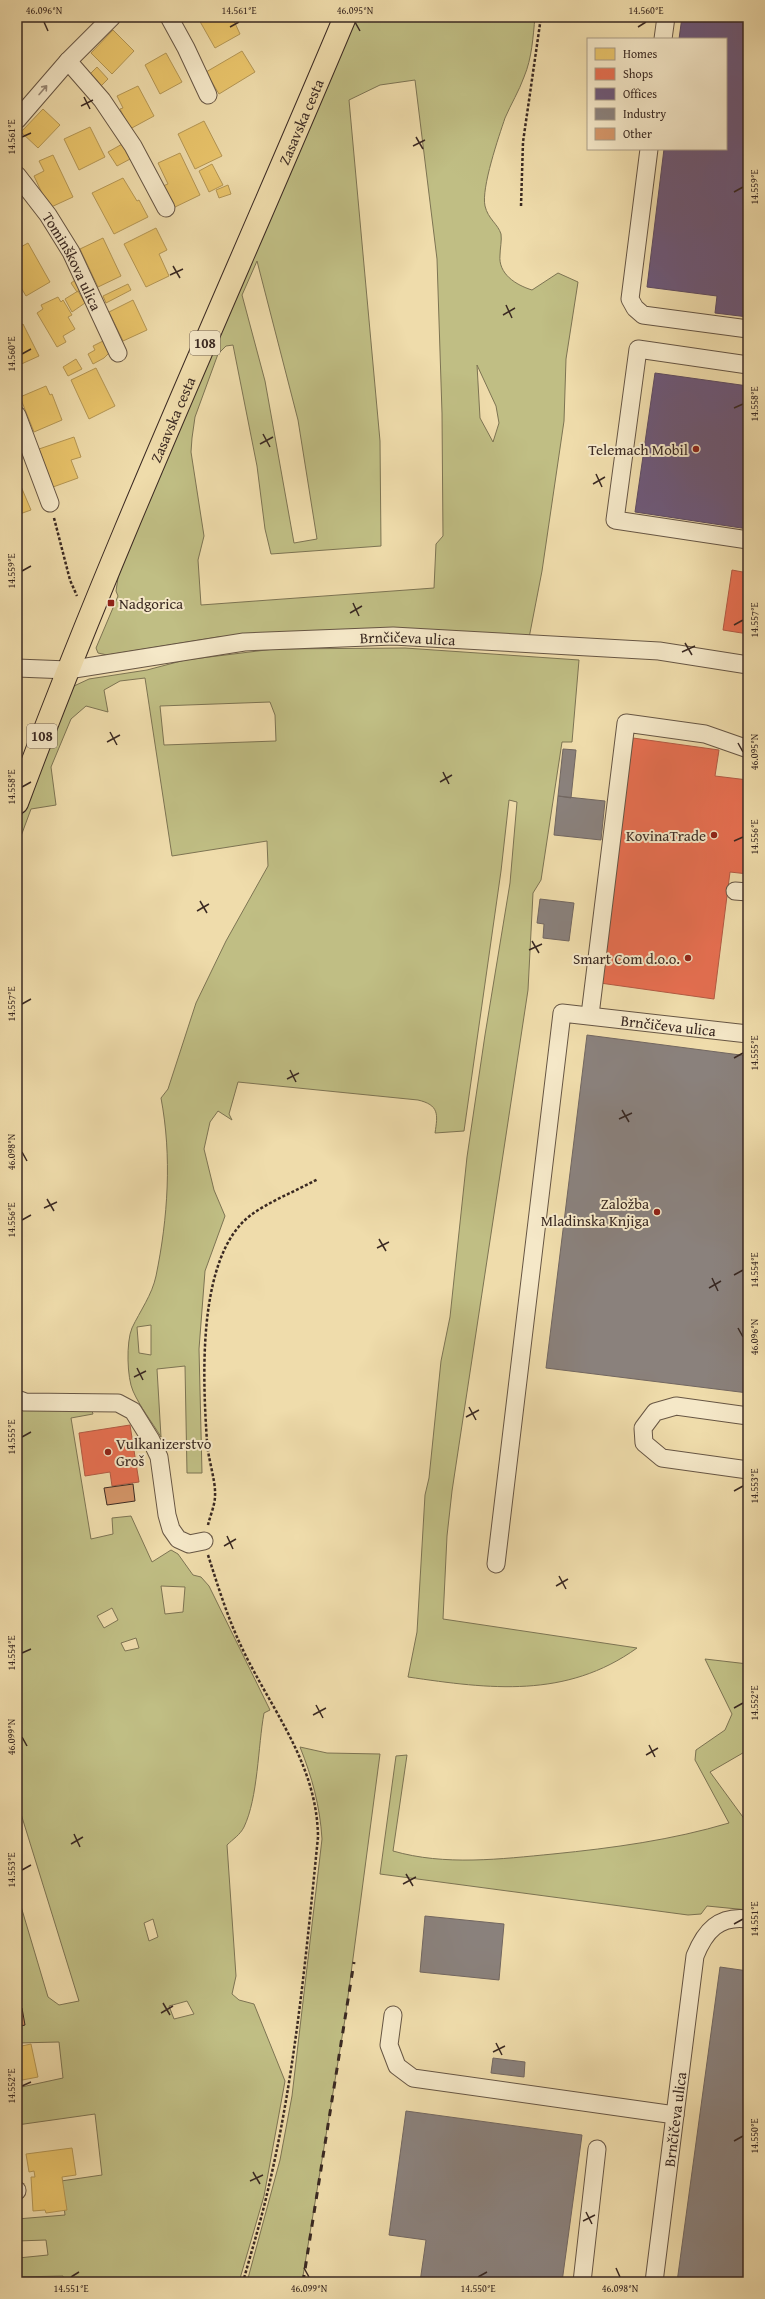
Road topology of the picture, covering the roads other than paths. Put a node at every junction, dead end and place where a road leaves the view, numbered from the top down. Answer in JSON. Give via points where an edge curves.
{"nodes":[{"id":1,"x":112,"y":17,"type":"edge"},
{"id":2,"x":169,"y":17,"type":"edge"},
{"id":3,"x":345,"y":17,"type":"edge"},
{"id":4,"x":666,"y":17,"type":"edge"},
{"id":5,"x":663,"y":38,"type":"edge"},
{"id":6,"x":68,"y":61,"type":"junction"},
{"id":7,"x":208,"y":95,"type":"dead end"},
{"id":8,"x":17,"y":120,"type":"edge"},
{"id":9,"x":649,"y":150,"type":"edge"},
{"id":10,"x":17,"y":175,"type":"edge"},
{"id":11,"x":166,"y":208,"type":"dead end"},
{"id":12,"x":748,"y":329,"type":"edge"},
{"id":13,"x":118,"y":353,"type":"dead end"},
{"id":14,"x":748,"y":365,"type":"edge"},
{"id":15,"x":17,"y":415,"type":"edge"},
{"id":16,"x":50,"y":503,"type":"road end"},
{"id":17,"x":748,"y":540,"type":"edge"},
{"id":18,"x":748,"y":665,"type":"edge"},
{"id":19,"x":17,"y":668,"type":"edge"},
{"id":20,"x":68,"y":670,"type":"junction"},
{"id":21,"x":748,"y":749,"type":"edge"},
{"id":22,"x":17,"y":803,"type":"edge"},
{"id":23,"x":590,"y":1015,"type":"junction"},
{"id":24,"x":748,"y":1034,"type":"edge"},
{"id":25,"x":17,"y":1399,"type":"edge"},
{"id":26,"x":748,"y":1416,"type":"edge"},
{"id":27,"x":748,"y":1470,"type":"edge"},
{"id":28,"x":204,"y":1541,"type":"road end"},
{"id":29,"x":496,"y":1564,"type":"dead end"},
{"id":30,"x":748,"y":1919,"type":"edge"},
{"id":31,"x":392,"y":2015,"type":"dead end"},
{"id":32,"x":675,"y":2115,"type":"junction"},
{"id":33,"x":597,"y":2149,"type":"dead end"},
{"id":34,"x":582,"y":2282,"type":"edge"},
{"id":35,"x":654,"y":2282,"type":"edge"}],
"edges":[{"from":1,"to":6,"type":"street"},
{"from":2,"to":7,"type":"street"},
{"from":3,"to":20,"type":"main road","name":"Zasavska cesta","number":"108"},
{"from":4,"to":5,"type":"street"},
{"from":8,"to":6,"type":"street","one_way":true},
{"from":6,"to":11,"type":"street","via":[[102,100],[133,146]]},
{"from":9,"to":12,"type":"street","via":[[630,299],[643,315]]},
{"from":10,"to":13,"type":"street","name":"Tominškova ulica","via":[[48,215],[71,252]]},
{"from":14,"to":17,"type":"street","via":[[638,350],[615,520]]},
{"from":15,"to":16,"type":"street"},
{"from":18,"to":20,"type":"street","name":"Brnčičeva ulica","via":[[659,651],[394,636],[244,642]]},
{"from":19,"to":20,"type":"street","name":"Brnčičeva ulica"},
{"from":20,"to":22,"type":"main road","name":"Zasavska cesta","number":"108"},
{"from":21,"to":23,"type":"street","via":[[705,734],[626,723]]},
{"from":23,"to":24,"type":"street","name":"Brnčičeva ulica"},
{"from":23,"to":29,"type":"street","name":"Brnčičeva ulica","via":[[562,1013]]},
{"from":25,"to":28,"type":"street","via":[[25,1402],[118,1402],[133,1411],[152,1440],[159,1457],[171,1530],[178,1539],[189,1544]]},
{"from":26,"to":27,"type":"street","via":[[676,1406],[655,1412],[643,1428],[644,1443],[662,1458]]},
{"from":30,"to":32,"type":"street","name":"Brnčičeva ulica","via":[[740,1918],[718,1923],[702,1937],[694,1956]]},
{"from":31,"to":32,"type":"street","via":[[389,2045],[397,2066],[413,2078]]},
{"from":32,"to":35,"type":"street","name":"Brnčičeva ulica"},
{"from":33,"to":34,"type":"street"}]}
